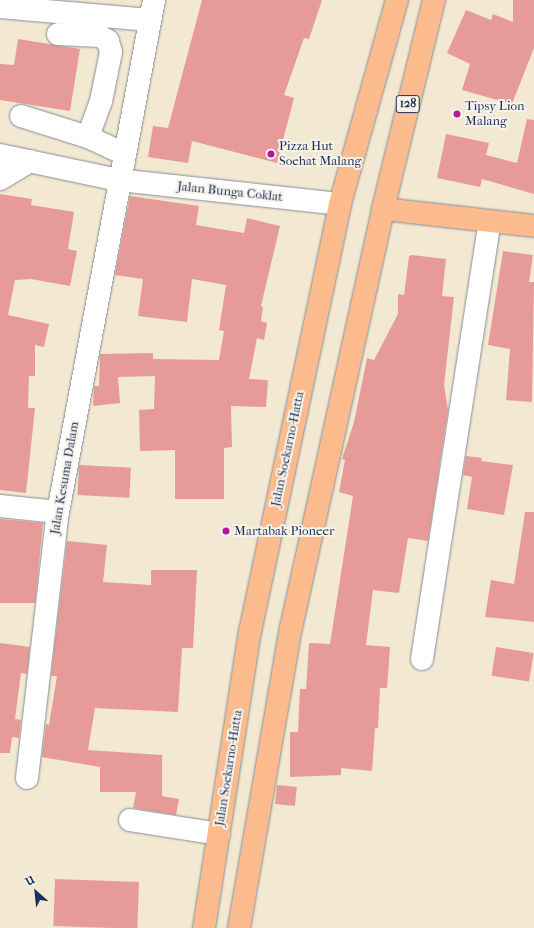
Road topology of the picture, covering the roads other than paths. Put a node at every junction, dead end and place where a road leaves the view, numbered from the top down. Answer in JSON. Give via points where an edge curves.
{"nodes":[{"id":1,"x":397,"y":0,"type":"edge"},
{"id":2,"x":434,"y":0,"type":"edge"},
{"id":3,"x":0,"y":7,"type":"edge"},
{"id":4,"x":152,"y":10,"type":"edge"},
{"id":5,"x":58,"y":34,"type":"dead end"},
{"id":6,"x":21,"y":116,"type":"dead end"},
{"id":7,"x":88,"y":137,"type":"junction"},
{"id":8,"x":124,"y":154,"type":"junction"},
{"id":9,"x":0,"y":155,"type":"edge"},
{"id":10,"x":30,"y":161,"type":"junction"},
{"id":11,"x":0,"y":179,"type":"edge"},
{"id":12,"x":119,"y":180,"type":"junction"},
{"id":13,"x":340,"y":204,"type":"junction"},
{"id":14,"x":383,"y":209,"type":"junction"},
{"id":15,"x":490,"y":222,"type":"junction"},
{"id":16,"x":534,"y":226,"type":"edge"},
{"id":17,"x":0,"y":506,"type":"edge"},
{"id":18,"x":58,"y":512,"type":"junction"},
{"id":19,"x":422,"y":659,"type":"dead end"},
{"id":20,"x":27,"y":778,"type":"dead end"},
{"id":21,"x":130,"y":820,"type":"dead end"},
{"id":22,"x":219,"y":834,"type":"junction"},
{"id":23,"x":212,"y":878,"type":"junction"},
{"id":24,"x":247,"y":880,"type":"junction"},
{"id":25,"x":204,"y":928,"type":"edge"},
{"id":26,"x":239,"y":928,"type":"edge"}],
"edges":[{"from":1,"to":13,"type":"main road","name":"Jalan Soekarno-Hatta"},
{"from":2,"to":14,"type":"main road","number":"128"},
{"from":3,"to":4,"type":"street"},
{"from":4,"to":8,"type":"street","name":"Jalan Kesuma Dalam"},
{"from":5,"to":7,"type":"street","via":[[100,36],[108,41],[111,52],[101,101]]},
{"from":6,"to":7,"type":"street"},
{"from":7,"to":8,"type":"street"},
{"from":8,"to":12,"type":"street","name":"Jalan Kesuma Dalam"},
{"from":9,"to":10,"type":"street","name":"Jalan Bunga Coklat"},
{"from":10,"to":11,"type":"street"},
{"from":10,"to":12,"type":"street","name":"Jalan Bunga Coklat"},
{"from":12,"to":13,"type":"street","name":"Jalan Bunga Coklat"},
{"from":12,"to":18,"type":"street","name":"Jalan Kesuma Dalam"},
{"from":13,"to":22,"type":"main road","name":"Jalan Soekarno-Hatta","via":[[250,632]]},
{"from":14,"to":15,"type":"main road"},
{"from":14,"to":24,"type":"main road","number":"128","via":[[291,628]]},
{"from":15,"to":16,"type":"main road"},
{"from":15,"to":19,"type":"street"},
{"from":17,"to":18,"type":"street"},
{"from":18,"to":20,"type":"street","name":"Jalan Kesuma Dalam"},
{"from":21,"to":22,"type":"street"},
{"from":22,"to":23,"type":"main road","name":"Jalan Soekarno-Hatta"},
{"from":23,"to":24,"type":"main road"},
{"from":23,"to":25,"type":"main road","name":"Jalan Soekarno-Hatta"},
{"from":24,"to":26,"type":"main road","number":"128"}]}
